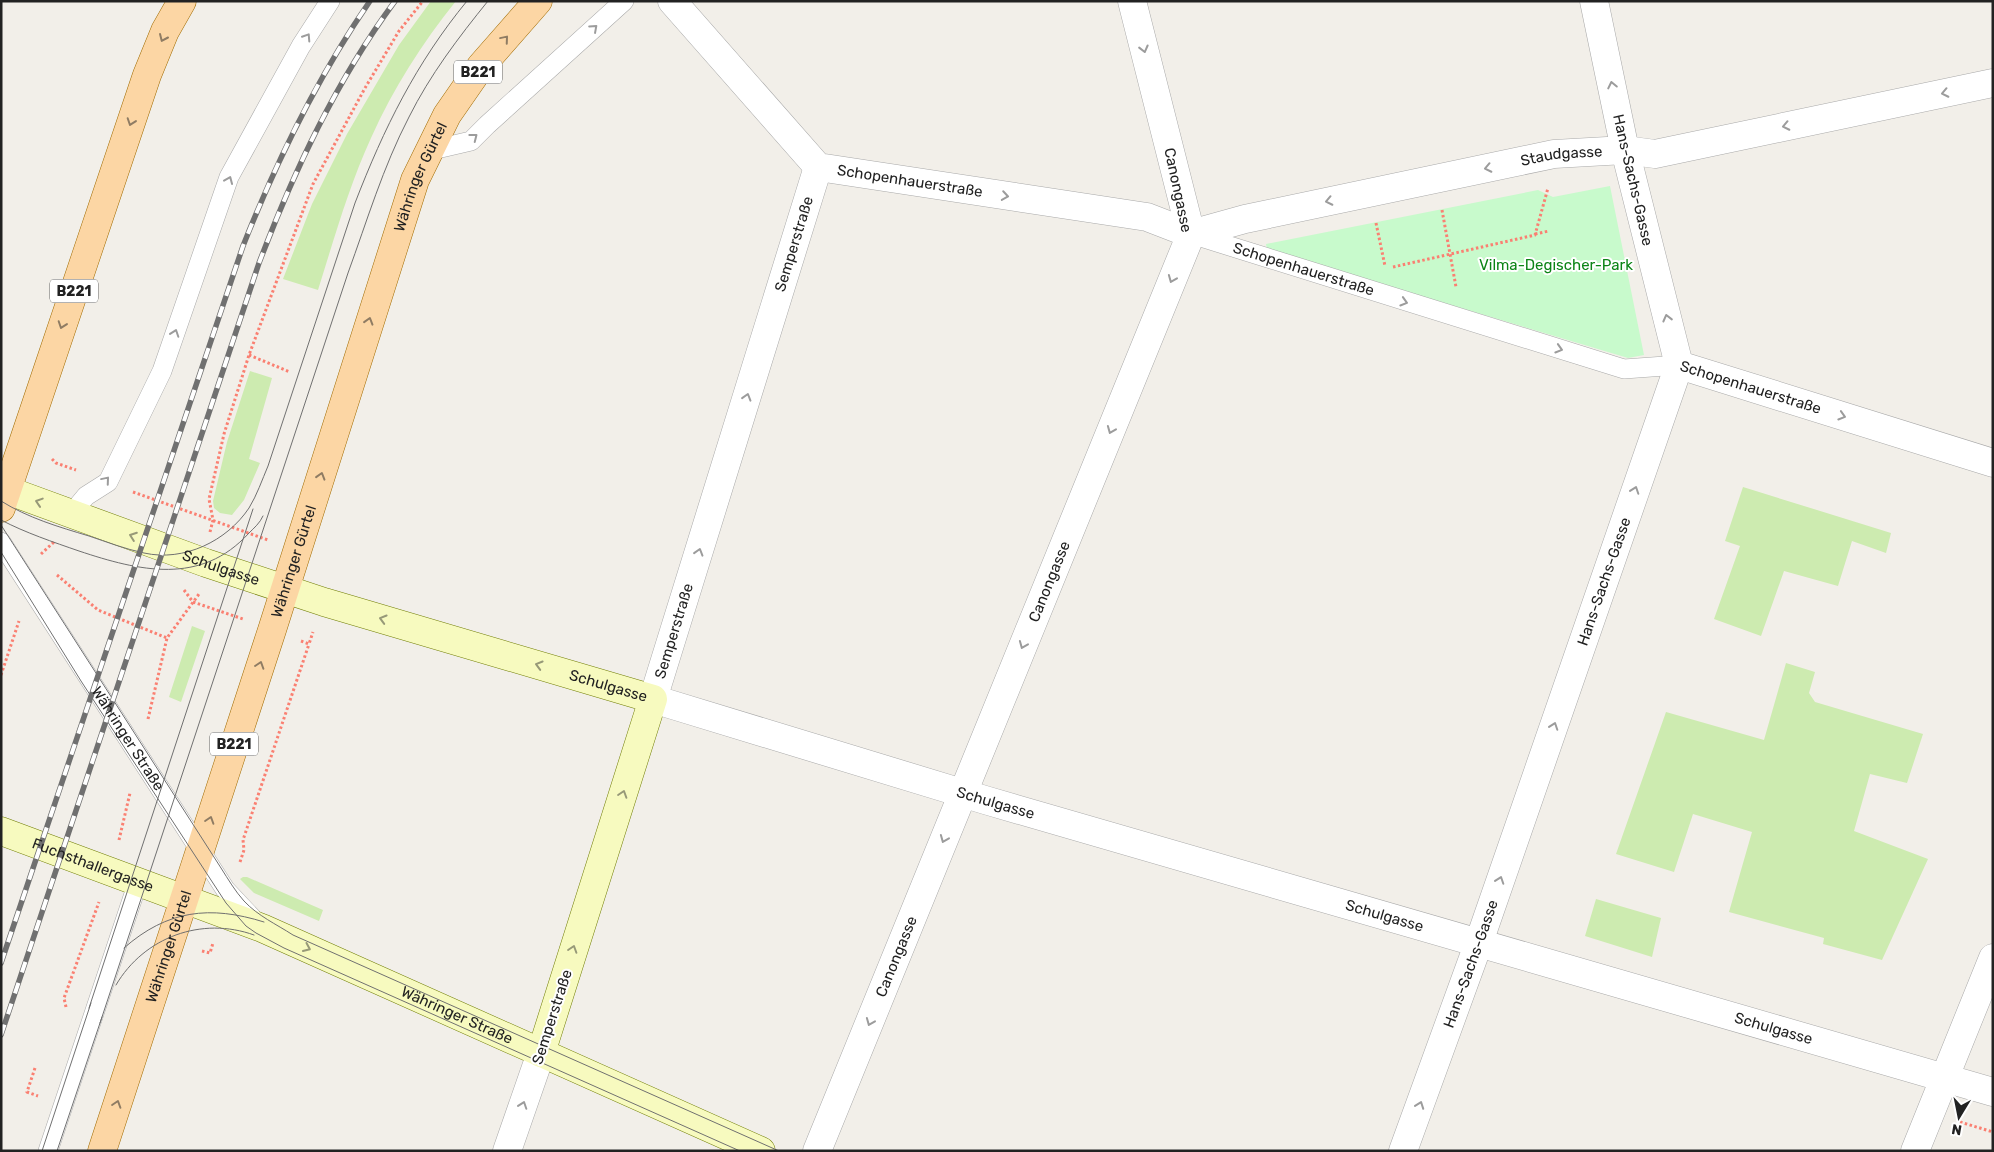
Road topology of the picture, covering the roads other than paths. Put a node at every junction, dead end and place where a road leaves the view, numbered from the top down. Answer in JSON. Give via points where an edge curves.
{"nodes":[{"id":1,"x":182,"y":1,"type":"edge"},
{"id":2,"x":330,"y":1,"type":"edge"},
{"id":3,"x":538,"y":1,"type":"edge"},
{"id":4,"x":624,"y":1,"type":"edge"},
{"id":5,"x":672,"y":1,"type":"edge"},
{"id":6,"x":1132,"y":1,"type":"edge"},
{"id":7,"x":1594,"y":1,"type":"edge"},
{"id":8,"x":1993,"y":83,"type":"edge"},
{"id":9,"x":1626,"y":150,"type":"junction"},
{"id":10,"x":428,"y":151,"type":"junction"},
{"id":11,"x":818,"y":167,"type":"junction"},
{"id":12,"x":1191,"y":234,"type":"junction"},
{"id":13,"x":1678,"y":366,"type":"junction"},
{"id":14,"x":1993,"y":463,"type":"edge"},
{"id":15,"x":3,"y":496,"type":"edge"},
{"id":16,"x":72,"y":513,"type":"junction"},
{"id":17,"x":1,"y":542,"type":"edge"},
{"id":18,"x":285,"y":590,"type":"junction"},
{"id":19,"x":653,"y":699,"type":"junction"},
{"id":20,"x":962,"y":793,"type":"junction"},
{"id":21,"x":1,"y":831,"type":"edge"},
{"id":22,"x":200,"y":851,"type":"junction"},
{"id":23,"x":138,"y":882,"type":"junction"},
{"id":24,"x":184,"y":899,"type":"junction"},
{"id":25,"x":262,"y":928,"type":"junction"},
{"id":26,"x":1479,"y":942,"type":"junction"},
{"id":27,"x":1993,"y":958,"type":"edge"},
{"id":28,"x":541,"y":1053,"type":"junction"},
{"id":29,"x":1944,"y":1079,"type":"junction"},
{"id":30,"x":1993,"y":1092,"type":"edge"},
{"id":31,"x":48,"y":1151,"type":"edge"},
{"id":32,"x":102,"y":1151,"type":"edge"},
{"id":33,"x":507,"y":1151,"type":"edge"},
{"id":34,"x":761,"y":1151,"type":"edge"},
{"id":35,"x":817,"y":1151,"type":"edge"},
{"id":36,"x":1403,"y":1151,"type":"edge"},
{"id":37,"x":1915,"y":1151,"type":"edge"}],
"edges":[{"from":1,"to":15,"type":"main road","number":"B221","one_way":true,"via":[[165,31],[147,75]]},
{"from":16,"to":2,"type":"lane","one_way":true,"via":[[86,496],[108,482],[162,371],[229,177],[301,46]]},
{"from":10,"to":3,"type":"main road","name":"Währinger Gürtel","number":"B221","one_way":true,"via":[[447,115],[482,66]]},
{"from":10,"to":4,"type":"lane","one_way":true,"via":[[471,141]]},
{"from":5,"to":11,"type":"street","name":"Schopenhauerstraße"},
{"from":6,"to":12,"type":"street","name":"Canongasse","one_way":true},
{"from":9,"to":7,"type":"street","name":"Hans-Sachs-Gasse","one_way":true},
{"from":8,"to":9,"type":"street","name":"Staudgasse","one_way":true,"via":[[1655,154]]},
{"from":9,"to":12,"type":"street","name":"Staudgasse","one_way":true,"via":[[1554,154],[1245,219]]},
{"from":13,"to":9,"type":"street","name":"Hans-Sachs-Gasse","one_way":true},
{"from":18,"to":10,"type":"main road","name":"Währinger Gürtel","number":"B221","one_way":true,"via":[[405,207]]},
{"from":11,"to":12,"type":"street","name":"Schopenhauerstraße","one_way":true,"via":[[1147,217]]},
{"from":19,"to":11,"type":"street","name":"Semperstraße","one_way":true},
{"from":12,"to":13,"type":"lane","name":"Schopenhauerstraße","one_way":true,"via":[[1624,369]]},
{"from":12,"to":20,"type":"street","name":"Canongasse","one_way":true},
{"from":13,"to":14,"type":"street","name":"Schopenhauerstraße","one_way":true},
{"from":26,"to":13,"type":"street","name":"Hans-Sachs-Gasse","one_way":true},
{"from":16,"to":15,"type":"main road","name":"Schulgasse","one_way":true},
{"from":18,"to":16,"type":"main road","name":"Schulgasse","one_way":true},
{"from":17,"to":22,"type":"lane","name":"Währinger Straße"},
{"from":19,"to":18,"type":"main road","name":"Schulgasse","one_way":true},
{"from":22,"to":18,"type":"main road","name":"Währinger Gürtel","number":"B221","one_way":true},
{"from":19,"to":20,"type":"street","name":"Schulgasse"},
{"from":28,"to":19,"type":"main road","name":"Semperstraße","one_way":true},
{"from":20,"to":26,"type":"street","name":"Schulgasse"},
{"from":20,"to":35,"type":"street","name":"Canongasse","one_way":true},
{"from":21,"to":23,"type":"main road","name":"Fuchsthallergasse"},
{"from":22,"to":24,"type":"main road","name":"Währinger Gürtel","number":"B221"},
{"from":22,"to":25,"type":"lane","name":"Währinger Straße","via":[[229,895]]},
{"from":23,"to":24,"type":"main road","name":"Fuchsthallergasse"},
{"from":23,"to":31,"type":"lane"},
{"from":24,"to":25,"type":"main road","name":"Währinger Straße"},
{"from":32,"to":24,"type":"main road","name":"Währinger Gürtel","number":"B221","one_way":true},
{"from":25,"to":28,"type":"main road","name":"Währinger Straße","one_way":true},
{"from":26,"to":29,"type":"street","name":"Schulgasse"},
{"from":36,"to":26,"type":"street","name":"Hans-Sachs-Gasse","one_way":true},
{"from":27,"to":29,"type":"street"},
{"from":33,"to":28,"type":"street","name":"Semperstraße","one_way":true},
{"from":28,"to":34,"type":"main road","name":"Währinger Straße"},
{"from":29,"to":30,"type":"street","name":"Schulgasse"},
{"from":29,"to":37,"type":"street"}]}
